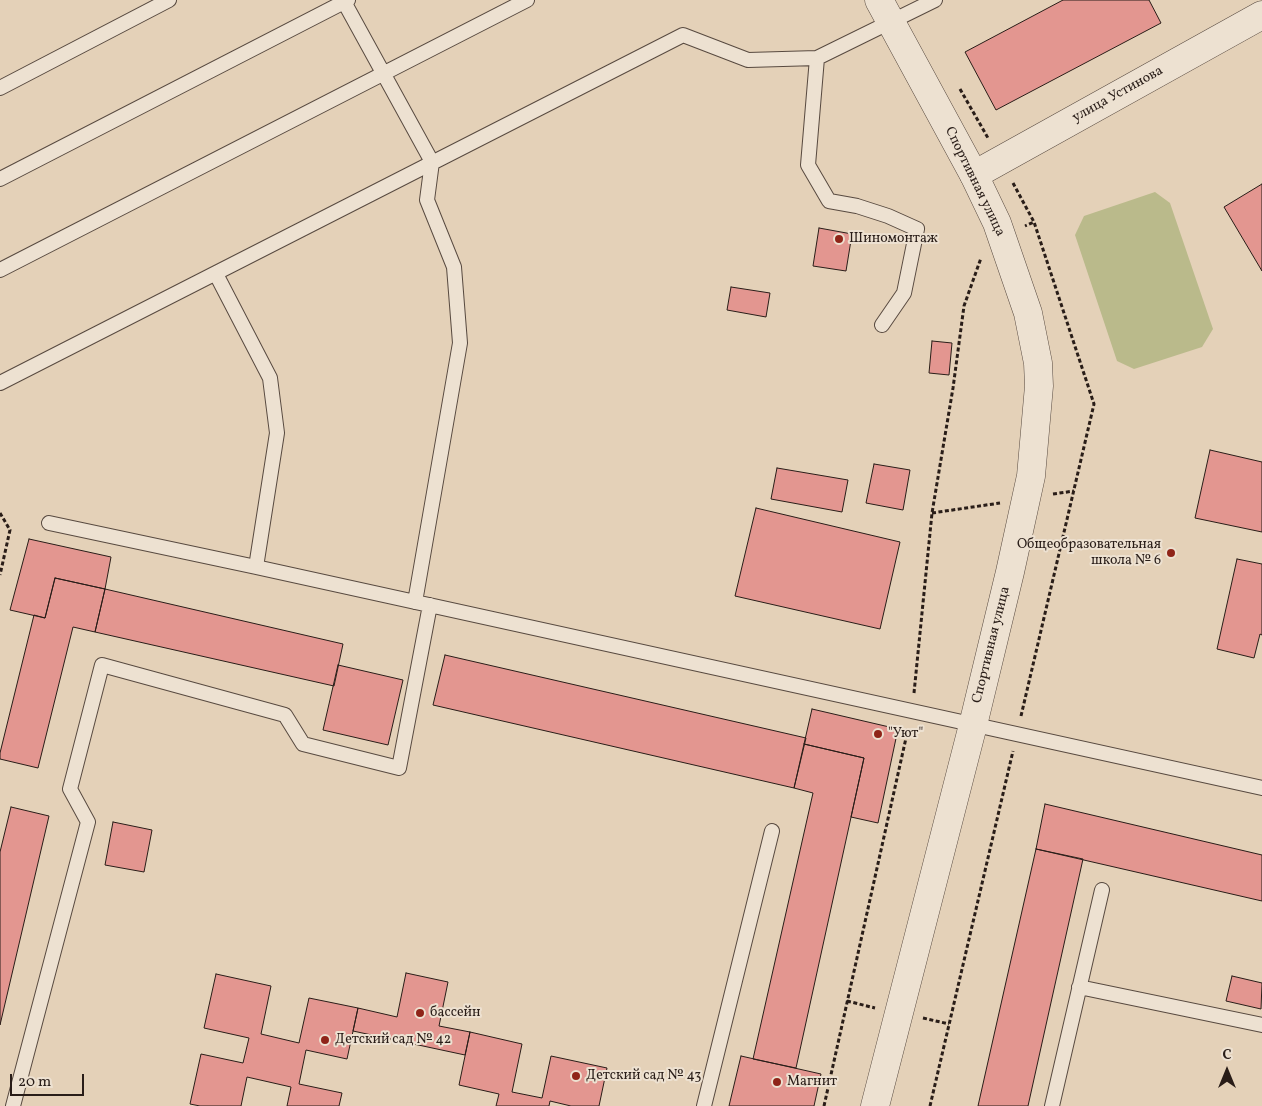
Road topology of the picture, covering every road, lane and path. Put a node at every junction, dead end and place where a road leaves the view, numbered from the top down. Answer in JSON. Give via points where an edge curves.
{"nodes":[{"id":1,"x":169,"y":0,"type":"edge"},
{"id":2,"x":527,"y":0,"type":"edge"},
{"id":3,"x":935,"y":0,"type":"edge"},
{"id":4,"x":345,"y":1,"type":"edge"},
{"id":5,"x":884,"y":12,"type":"edge"},
{"id":6,"x":1262,"y":15,"type":"edge"},
{"id":7,"x":817,"y":58,"type":"junction"},
{"id":8,"x":384,"y":74,"type":"junction"},
{"id":9,"x":958,"y":85,"type":"dead end"},
{"id":10,"x":0,"y":88,"type":"edge"},
{"id":11,"x":1000,"y":160,"type":"junction"},
{"id":12,"x":432,"y":162,"type":"junction"},
{"id":13,"x":974,"y":174,"type":"junction"},
{"id":14,"x":0,"y":179,"type":"edge"},
{"id":15,"x":1034,"y":222,"type":"dead end"},
{"id":16,"x":0,"y":270,"type":"edge"},
{"id":17,"x":216,"y":274,"type":"junction"},
{"id":18,"x":882,"y":325,"type":"dead end"},
{"id":19,"x":0,"y":383,"type":"edge"},
{"id":20,"x":0,"y":513,"type":"edge"},
{"id":21,"x":49,"y":522,"type":"dead end"},
{"id":22,"x":256,"y":567,"type":"junction"},
{"id":23,"x":0,"y":575,"type":"edge"},
{"id":24,"x":415,"y":602,"type":"junction"},
{"id":25,"x":430,"y":605,"type":"junction"},
{"id":26,"x":973,"y":725,"type":"junction"},
{"id":27,"x":1262,"y":788,"type":"edge"},
{"id":28,"x":772,"y":830,"type":"dead end"},
{"id":29,"x":1102,"y":890,"type":"dead end"},
{"id":30,"x":1079,"y":987,"type":"junction"},
{"id":31,"x":1262,"y":1025,"type":"edge"},
{"id":32,"x":14,"y":1106,"type":"edge"},
{"id":33,"x":704,"y":1106,"type":"edge"},
{"id":34,"x":875,"y":1106,"type":"edge"},
{"id":35,"x":1052,"y":1106,"type":"edge"}],
"edges":[{"from":1,"to":10,"type":"lane"},
{"from":2,"to":8,"type":"lane"},
{"from":3,"to":5,"type":"lane"},
{"from":4,"to":8,"type":"lane"},
{"from":4,"to":14,"type":"lane"},
{"from":5,"to":7,"type":"lane"},
{"from":5,"to":13,"type":"street","name":"Спортивная улица"},
{"from":6,"to":11,"type":"street","name":"улица Устинова"},
{"from":7,"to":12,"type":"lane","via":[[748,60],[683,35]]},
{"from":7,"to":18,"type":"lane","via":[[808,166],[829,200],[888,216],[917,229],[904,293]]},
{"from":8,"to":12,"type":"lane"},
{"from":8,"to":16,"type":"lane"},
{"from":9,"to":11,"type":"path"},
{"from":11,"to":13,"type":"street","name":"улица Устинова"},
{"from":11,"to":15,"type":"path"},
{"from":12,"to":17,"type":"lane"},
{"from":12,"to":24,"type":"lane","via":[[427,200],[454,267],[460,343]]},
{"from":13,"to":26,"type":"street","name":"Спортивная улица","via":[[997,223],[1028,313],[1039,386],[1031,476]]},
{"from":17,"to":19,"type":"lane"},
{"from":17,"to":22,"type":"lane","via":[[270,378],[277,433]]},
{"from":20,"to":23,"type":"path","via":[[10,530]]},
{"from":21,"to":22,"type":"lane"},
{"from":22,"to":24,"type":"lane"},
{"from":24,"to":25,"type":"lane"},
{"from":25,"to":26,"type":"lane"},
{"from":25,"to":32,"type":"lane","via":[[398,768],[303,744],[285,715],[102,665],[70,789],[88,822]]},
{"from":26,"to":27,"type":"lane"},
{"from":26,"to":34,"type":"street","name":"Спортивная улица"},
{"from":28,"to":33,"type":"lane"},
{"from":29,"to":30,"type":"lane"},
{"from":30,"to":31,"type":"lane"},
{"from":30,"to":35,"type":"lane"}]}
